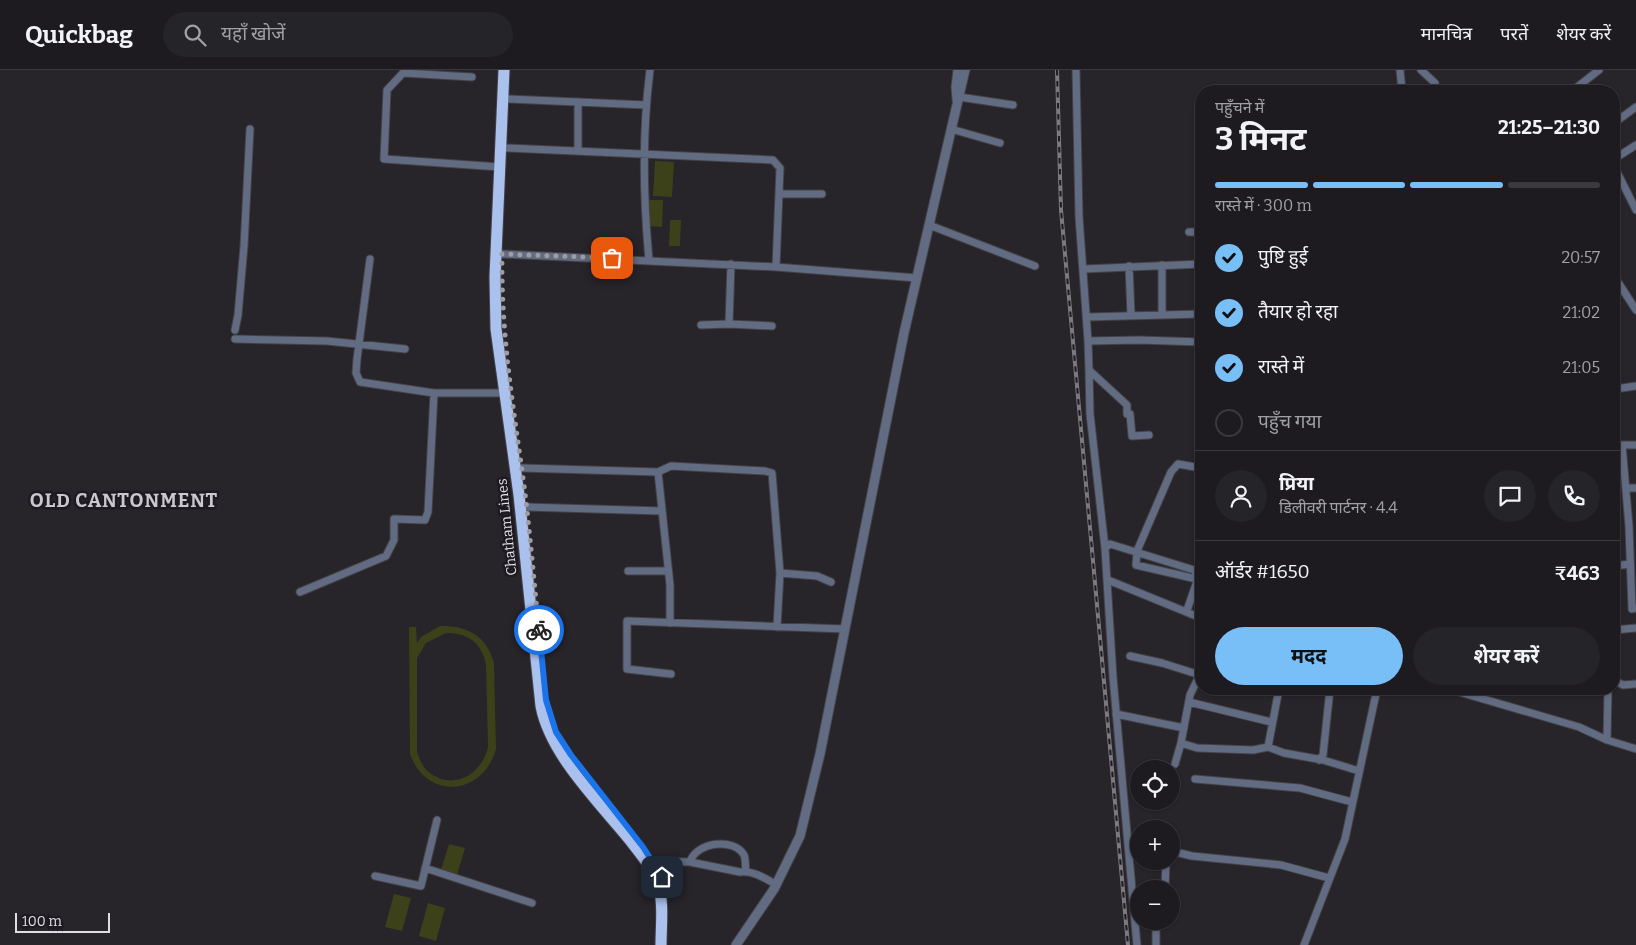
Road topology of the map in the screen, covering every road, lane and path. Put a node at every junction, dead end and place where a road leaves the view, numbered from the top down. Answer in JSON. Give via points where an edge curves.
{"nodes":[{"id":1,"x":504,"y":70,"type":"edge"},
{"id":2,"x":510,"y":70,"type":"edge"},
{"id":3,"x":650,"y":70,"type":"edge"},
{"id":4,"x":957,"y":70,"type":"edge"},
{"id":5,"x":965,"y":70,"type":"edge"},
{"id":6,"x":1076,"y":70,"type":"edge"},
{"id":7,"x":1400,"y":70,"type":"edge"},
{"id":8,"x":1421,"y":70,"type":"edge"},
{"id":9,"x":1598,"y":70,"type":"edge"},
{"id":10,"x":472,"y":77,"type":"dead end"},
{"id":11,"x":1401,"y":85,"type":"edge"},
{"id":12,"x":1433,"y":85,"type":"edge"},
{"id":13,"x":1579,"y":85,"type":"edge"},
{"id":14,"x":509,"y":99,"type":"junction"},
{"id":15,"x":578,"y":102,"type":"junction"},
{"id":16,"x":958,"y":102,"type":"junction"},
{"id":17,"x":646,"y":105,"type":"junction"},
{"id":18,"x":1013,"y":105,"type":"dead end"},
{"id":19,"x":1636,"y":107,"type":"edge"},
{"id":20,"x":1620,"y":118,"type":"edge"},
{"id":21,"x":250,"y":129,"type":"dead end"},
{"id":22,"x":951,"y":129,"type":"junction"},
{"id":23,"x":1000,"y":144,"type":"dead end"},
{"id":24,"x":1636,"y":144,"type":"edge"},
{"id":25,"x":506,"y":148,"type":"junction"},
{"id":26,"x":578,"y":151,"type":"junction"},
{"id":27,"x":644,"y":154,"type":"junction"},
{"id":28,"x":1620,"y":155,"type":"edge"},
{"id":29,"x":500,"y":167,"type":"junction"},
{"id":30,"x":1620,"y":178,"type":"edge"},
{"id":31,"x":779,"y":194,"type":"junction"},
{"id":32,"x":822,"y":194,"type":"dead end"},
{"id":33,"x":1636,"y":210,"type":"edge"},
{"id":34,"x":929,"y":225,"type":"junction"},
{"id":35,"x":1189,"y":232,"type":"dead end"},
{"id":36,"x":1195,"y":232,"type":"edge"},
{"id":37,"x":502,"y":254,"type":"junction"},
{"id":38,"x":370,"y":259,"type":"dead end"},
{"id":39,"x":649,"y":260,"type":"junction"},
{"id":40,"x":731,"y":264,"type":"junction"},
{"id":41,"x":1195,"y":264,"type":"edge"},
{"id":42,"x":1162,"y":265,"type":"junction"},
{"id":43,"x":1035,"y":266,"type":"dead end"},
{"id":44,"x":1129,"y":266,"type":"junction"},
{"id":45,"x":776,"y":267,"type":"junction"},
{"id":46,"x":1084,"y":269,"type":"junction"},
{"id":47,"x":917,"y":278,"type":"junction"},
{"id":48,"x":1620,"y":285,"type":"edge"},
{"id":49,"x":1636,"y":310,"type":"edge"},
{"id":50,"x":1195,"y":314,"type":"edge"},
{"id":51,"x":1131,"y":315,"type":"junction"},
{"id":52,"x":1162,"y":315,"type":"junction"},
{"id":53,"x":1087,"y":317,"type":"junction"},
{"id":54,"x":729,"y":324,"type":"junction"},
{"id":55,"x":701,"y":325,"type":"dead end"},
{"id":56,"x":772,"y":326,"type":"dead end"},
{"id":57,"x":235,"y":330,"type":"dead end"},
{"id":58,"x":235,"y":339,"type":"dead end"},
{"id":59,"x":1088,"y":341,"type":"junction"},
{"id":60,"x":1195,"y":342,"type":"edge"},
{"id":61,"x":359,"y":346,"type":"junction"},
{"id":62,"x":405,"y":349,"type":"dead end"},
{"id":63,"x":1089,"y":370,"type":"junction"},
{"id":64,"x":1636,"y":386,"type":"edge"},
{"id":65,"x":1620,"y":387,"type":"edge"},
{"id":66,"x":434,"y":393,"type":"junction"},
{"id":67,"x":504,"y":393,"type":"junction"},
{"id":68,"x":1149,"y":435,"type":"dead end"},
{"id":69,"x":515,"y":442,"type":"junction"},
{"id":70,"x":1622,"y":445,"type":"joint"},
{"id":71,"x":1636,"y":445,"type":"edge"},
{"id":72,"x":1195,"y":467,"type":"edge"},
{"id":73,"x":521,"y":468,"type":"junction"},
{"id":74,"x":658,"y":472,"type":"junction"},
{"id":75,"x":1620,"y":472,"type":"edge"},
{"id":76,"x":1624,"y":472,"type":"junction"},
{"id":77,"x":1626,"y":488,"type":"junction"},
{"id":78,"x":1636,"y":488,"type":"edge"},
{"id":79,"x":526,"y":507,"type":"junction"},
{"id":80,"x":662,"y":511,"type":"junction"},
{"id":81,"x":1633,"y":527,"type":"edge"},
{"id":82,"x":1106,"y":548,"type":"junction"},
{"id":83,"x":1137,"y":551,"type":"junction"},
{"id":84,"x":1630,"y":564,"type":"junction"},
{"id":85,"x":1620,"y":565,"type":"edge"},
{"id":86,"x":628,"y":571,"type":"dead end"},
{"id":87,"x":667,"y":571,"type":"junction"},
{"id":88,"x":1195,"y":572,"type":"edge"},
{"id":89,"x":780,"y":573,"type":"junction"},
{"id":90,"x":1195,"y":578,"type":"edge"},
{"id":91,"x":1108,"y":580,"type":"junction"},
{"id":92,"x":831,"y":582,"type":"dead end"},
{"id":93,"x":1195,"y":591,"type":"edge"},
{"id":94,"x":300,"y":592,"type":"dead end"},
{"id":95,"x":1636,"y":608,"type":"edge"},
{"id":96,"x":1187,"y":610,"type":"junction"},
{"id":97,"x":1195,"y":615,"type":"edge"},
{"id":98,"x":670,"y":623,"type":"junction"},
{"id":99,"x":777,"y":628,"type":"junction"},
{"id":100,"x":1636,"y":628,"type":"edge"},
{"id":101,"x":1620,"y":629,"type":"edge"},
{"id":102,"x":844,"y":630,"type":"junction"},
{"id":103,"x":1130,"y":656,"type":"dead end"},
{"id":104,"x":1195,"y":672,"type":"edge"},
{"id":105,"x":671,"y":674,"type":"dead end"},
{"id":106,"x":1620,"y":683,"type":"edge"},
{"id":107,"x":1636,"y":684,"type":"edge"},
{"id":108,"x":1195,"y":687,"type":"edge"},
{"id":109,"x":1277,"y":695,"type":"edge"},
{"id":110,"x":1328,"y":695,"type":"edge"},
{"id":111,"x":1376,"y":695,"type":"edge"},
{"id":112,"x":1477,"y":695,"type":"edge"},
{"id":113,"x":1608,"y":695,"type":"edge"},
{"id":114,"x":1189,"y":702,"type":"junction"},
{"id":115,"x":1116,"y":714,"type":"junction"},
{"id":116,"x":1271,"y":722,"type":"junction"},
{"id":117,"x":1184,"y":728,"type":"junction"},
{"id":118,"x":1607,"y":740,"type":"junction"},
{"id":119,"x":1181,"y":744,"type":"junction"},
{"id":120,"x":1268,"y":747,"type":"junction"},
{"id":121,"x":1636,"y":749,"type":"edge"},
{"id":122,"x":1176,"y":760,"type":"edge"},
{"id":123,"x":1319,"y":760,"type":"junction"},
{"id":124,"x":1359,"y":771,"type":"junction"},
{"id":125,"x":1195,"y":778,"type":"dead end"},
{"id":126,"x":1352,"y":802,"type":"junction"},
{"id":127,"x":438,"y":820,"type":"dead end"},
{"id":128,"x":1129,"y":841,"type":"joint"},
{"id":129,"x":1180,"y":853,"type":"edge"},
{"id":130,"x":653,"y":861,"type":"junction"},
{"id":131,"x":690,"y":862,"type":"junction"},
{"id":132,"x":426,"y":868,"type":"junction"},
{"id":133,"x":746,"y":871,"type":"junction"},
{"id":134,"x":375,"y":876,"type":"dead end"},
{"id":135,"x":1329,"y":878,"type":"junction"},
{"id":136,"x":777,"y":885,"type":"junction"},
{"id":137,"x":532,"y":903,"type":"dead end"},
{"id":138,"x":1156,"y":930,"type":"edge"},
{"id":139,"x":661,"y":945,"type":"edge"},
{"id":140,"x":667,"y":945,"type":"edge"},
{"id":141,"x":736,"y":945,"type":"edge"},
{"id":142,"x":1137,"y":945,"type":"edge"},
{"id":143,"x":1156,"y":945,"type":"edge"},
{"id":144,"x":1304,"y":945,"type":"edge"}],
"edges":[{"from":1,"to":29,"type":"highway","name":"Chatham Lines"},
{"from":2,"to":14,"type":"highway","name":"Chatham Lines"},
{"from":3,"to":17,"type":"street"},
{"from":4,"to":16,"type":"street","via":[[955,87]]},
{"from":5,"to":16,"type":"street"},
{"from":6,"to":46,"type":"street","via":[[1079,217]]},
{"from":7,"to":11,"type":"street"},
{"from":8,"to":12,"type":"street","via":[[1435,83]]},
{"from":9,"to":13,"type":"street"},
{"from":10,"to":29,"type":"street","via":[[403,73],[387,90],[384,160]]},
{"from":14,"to":15,"type":"street"},
{"from":14,"to":25,"type":"highway","name":"Chatham Lines"},
{"from":15,"to":17,"type":"street"},
{"from":15,"to":26,"type":"street"},
{"from":16,"to":18,"type":"street"},
{"from":16,"to":22,"type":"street"},
{"from":17,"to":27,"type":"street"},
{"from":19,"to":20,"type":"street"},
{"from":21,"to":57,"type":"street","via":[[244,246]]},
{"from":22,"to":23,"type":"street"},
{"from":22,"to":34,"type":"street"},
{"from":24,"to":28,"type":"street"},
{"from":25,"to":26,"type":"street"},
{"from":25,"to":37,"type":"highway","name":"Chatham Lines"},
{"from":26,"to":27,"type":"street"},
{"from":27,"to":31,"type":"street","via":[[773,160],[780,168]]},
{"from":27,"to":39,"type":"street"},
{"from":29,"to":67,"type":"highway","name":"Chatham Lines","via":[[495,278],[496,329]]},
{"from":30,"to":33,"type":"street"},
{"from":31,"to":32,"type":"street"},
{"from":31,"to":45,"type":"street"},
{"from":34,"to":43,"type":"street"},
{"from":34,"to":47,"type":"street"},
{"from":35,"to":36,"type":"street"},
{"from":37,"to":39,"type":"street"},
{"from":37,"to":69,"type":"highway","name":"Chatham Lines","via":[[503,325]]},
{"from":38,"to":61,"type":"street"},
{"from":39,"to":40,"type":"street"},
{"from":40,"to":45,"type":"street"},
{"from":40,"to":54,"type":"street"},
{"from":41,"to":42,"type":"street"},
{"from":42,"to":44,"type":"street"},
{"from":42,"to":52,"type":"street"},
{"from":44,"to":46,"type":"street"},
{"from":44,"to":51,"type":"street"},
{"from":45,"to":47,"type":"street"},
{"from":46,"to":53,"type":"street"},
{"from":47,"to":102,"type":"street"},
{"from":48,"to":49,"type":"street"},
{"from":50,"to":52,"type":"street"},
{"from":51,"to":52,"type":"street"},
{"from":51,"to":53,"type":"street"},
{"from":53,"to":59,"type":"street"},
{"from":54,"to":55,"type":"street"},
{"from":54,"to":56,"type":"street"},
{"from":58,"to":61,"type":"street","via":[[327,341]]},
{"from":59,"to":60,"type":"street"},
{"from":59,"to":63,"type":"street"},
{"from":61,"to":62,"type":"street"},
{"from":61,"to":66,"type":"street","via":[[356,373],[360,382]]},
{"from":63,"to":68,"type":"street","via":[[1127,405],[1132,436]]},
{"from":63,"to":82,"type":"street","via":[[1090,414]]},
{"from":64,"to":65,"type":"street"},
{"from":66,"to":67,"type":"street"},
{"from":66,"to":94,"type":"street","via":[[425,520],[394,519],[394,540],[386,556]]},
{"from":67,"to":69,"type":"highway","name":"Chatham Lines"},
{"from":69,"to":73,"type":"highway","name":"Chatham Lines"},
{"from":69,"to":139,"type":"highway","name":"Chatham Lines","via":[[539,695],[545,726],[568,763],[654,875],[661,897]]},
{"from":70,"to":71,"type":"street"},
{"from":70,"to":76,"type":"street"},
{"from":72,"to":83,"type":"street","via":[[1178,464],[1171,472]]},
{"from":73,"to":74,"type":"street"},
{"from":73,"to":79,"type":"highway","name":"Chatham Lines"},
{"from":74,"to":80,"type":"street"},
{"from":74,"to":89,"type":"street","via":[[671,466],[772,473]]},
{"from":75,"to":76,"type":"street"},
{"from":76,"to":77,"type":"street"},
{"from":77,"to":78,"type":"street"},
{"from":77,"to":81,"type":"street"},
{"from":79,"to":80,"type":"street"},
{"from":79,"to":130,"type":"highway","name":"Chatham Lines","via":[[551,722],[571,755]]},
{"from":80,"to":87,"type":"street"},
{"from":81,"to":84,"type":"street"},
{"from":82,"to":83,"type":"street","via":[[1110,544]]},
{"from":82,"to":91,"type":"street"},
{"from":83,"to":88,"type":"street"},
{"from":83,"to":90,"type":"street","via":[[1136,565]]},
{"from":84,"to":85,"type":"street"},
{"from":84,"to":95,"type":"street","via":[[1632,608]]},
{"from":86,"to":87,"type":"street"},
{"from":87,"to":98,"type":"street"},
{"from":89,"to":92,"type":"street","via":[[817,576]]},
{"from":89,"to":99,"type":"street"},
{"from":91,"to":96,"type":"street"},
{"from":91,"to":115,"type":"street"},
{"from":93,"to":96,"type":"street"},
{"from":96,"to":97,"type":"street"},
{"from":98,"to":99,"type":"street"},
{"from":98,"to":105,"type":"street","via":[[627,621],[627,662],[629,671]]},
{"from":99,"to":102,"type":"street"},
{"from":100,"to":101,"type":"street"},
{"from":102,"to":136,"type":"street","via":[[800,836]]},
{"from":103,"to":104,"type":"street"},
{"from":106,"to":107,"type":"street"},
{"from":108,"to":114,"type":"street"},
{"from":109,"to":116,"type":"street"},
{"from":110,"to":123,"type":"street"},
{"from":111,"to":124,"type":"street"},
{"from":112,"to":118,"type":"street","via":[[1578,727]]},
{"from":113,"to":118,"type":"street"},
{"from":114,"to":116,"type":"street"},
{"from":114,"to":117,"type":"street"},
{"from":115,"to":117,"type":"street"},
{"from":115,"to":128,"type":"street"},
{"from":116,"to":120,"type":"street"},
{"from":117,"to":119,"type":"street"},
{"from":118,"to":121,"type":"street"},
{"from":119,"to":120,"type":"street","via":[[1197,748],[1253,750]]},
{"from":119,"to":122,"type":"street"},
{"from":120,"to":123,"type":"street"},
{"from":123,"to":124,"type":"street"},
{"from":124,"to":126,"type":"street"},
{"from":125,"to":126,"type":"street","via":[[1300,788]]},
{"from":126,"to":135,"type":"street","via":[[1344,839]]},
{"from":127,"to":132,"type":"street"},
{"from":128,"to":142,"type":"street"},
{"from":129,"to":135,"type":"street","via":[[1281,865]]},
{"from":130,"to":131,"type":"street"},
{"from":130,"to":140,"type":"highway","name":"Chatham Lines","via":[[666,888]]},
{"from":131,"to":133,"type":"street"},
{"from":131,"to":133,"type":"street","via":[[692,856],[705,846],[722,845],[739,849],[745,858]]},
{"from":132,"to":134,"type":"street","via":[[421,886]]},
{"from":132,"to":137,"type":"street"},
{"from":133,"to":136,"type":"street"},
{"from":135,"to":144,"type":"street"},
{"from":136,"to":141,"type":"street"},
{"from":138,"to":143,"type":"street"}]}
